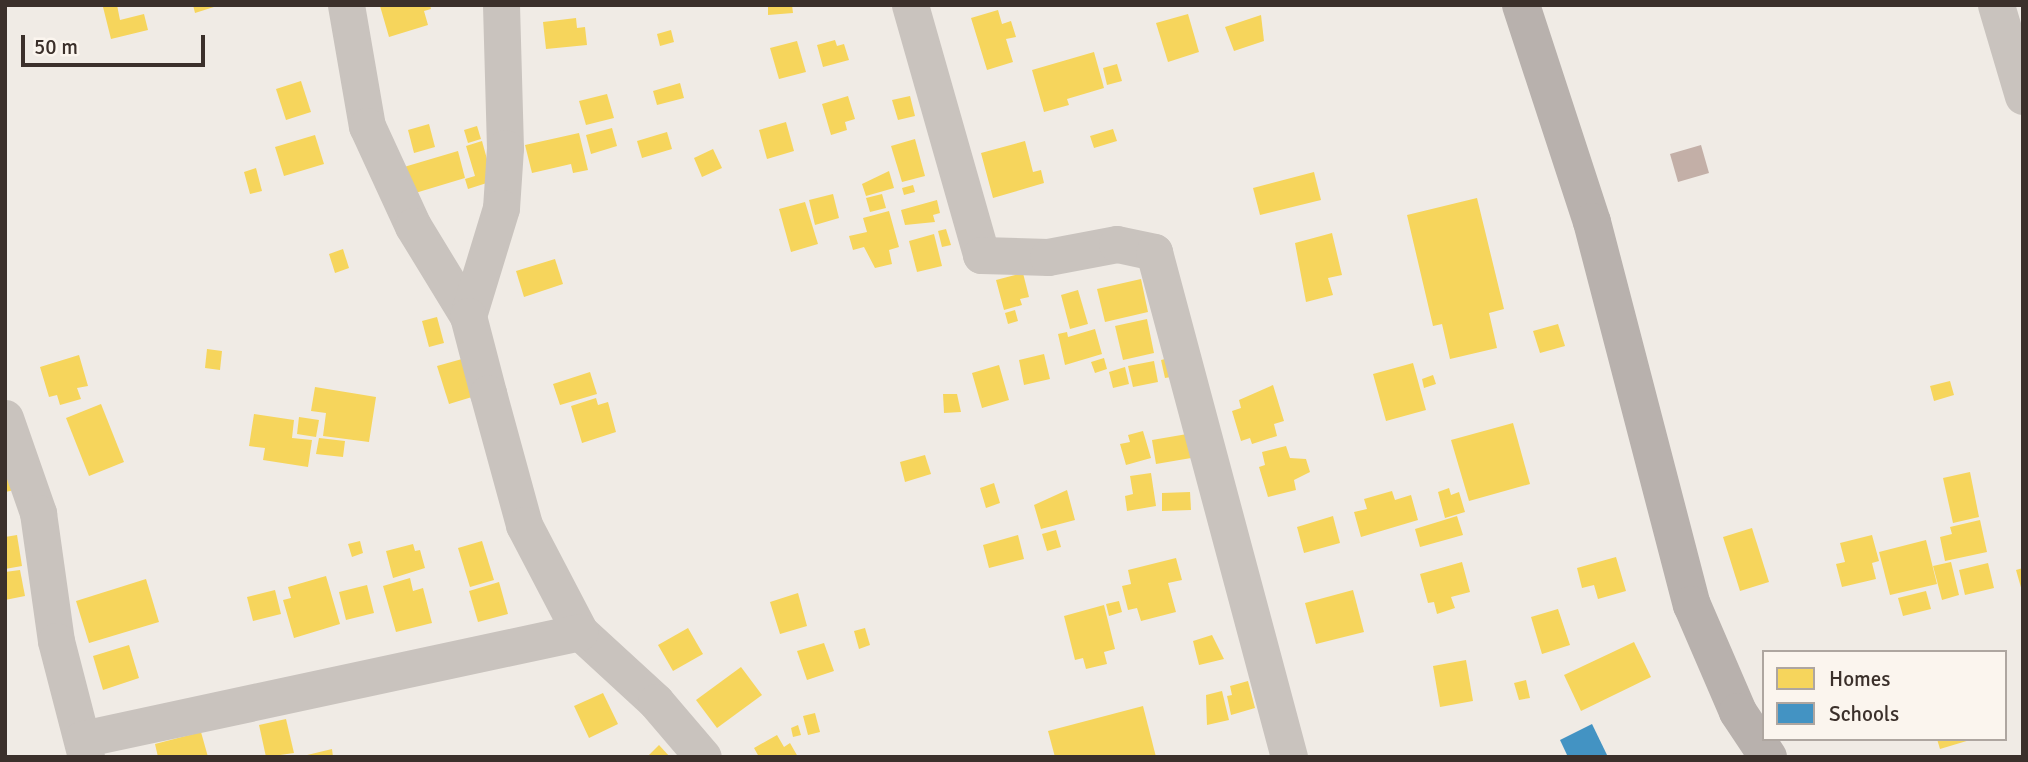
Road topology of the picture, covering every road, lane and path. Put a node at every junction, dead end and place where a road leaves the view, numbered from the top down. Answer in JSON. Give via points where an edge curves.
{"nodes":[{"id":1,"x":346,"y":5,"type":"edge"},
{"id":2,"x":501,"y":5,"type":"edge"},
{"id":3,"x":910,"y":5,"type":"edge"},
{"id":4,"x":1521,"y":5,"type":"edge"},
{"id":5,"x":1996,"y":5,"type":"edge"},
{"id":6,"x":2023,"y":96,"type":"edge"},
{"id":7,"x":468,"y":316,"type":"junction"},
{"id":8,"x":5,"y":418,"type":"edge"},
{"id":9,"x":580,"y":632,"type":"junction"},
{"id":10,"x":84,"y":748,"type":"edge"},
{"id":11,"x":703,"y":757,"type":"edge"},
{"id":12,"x":1289,"y":757,"type":"edge"},
{"id":13,"x":1768,"y":757,"type":"edge"}],
"edges":[{"from":1,"to":7,"type":"street","via":[[367,126],[413,226]]},
{"from":2,"to":7,"type":"street","via":[[505,148],[501,208]]},
{"from":3,"to":12,"type":"street","via":[[981,255],[1048,257],[1117,244],[1154,252]]},
{"from":4,"to":13,"type":"main road","via":[[1592,222],[1692,605],[1738,712]]},
{"from":5,"to":6,"type":"street"},
{"from":7,"to":9,"type":"street","via":[[524,524]]},
{"from":8,"to":10,"type":"street","via":[[38,513],[56,641]]},
{"from":9,"to":10,"type":"street"},
{"from":9,"to":11,"type":"street","via":[[656,702]]}]}
